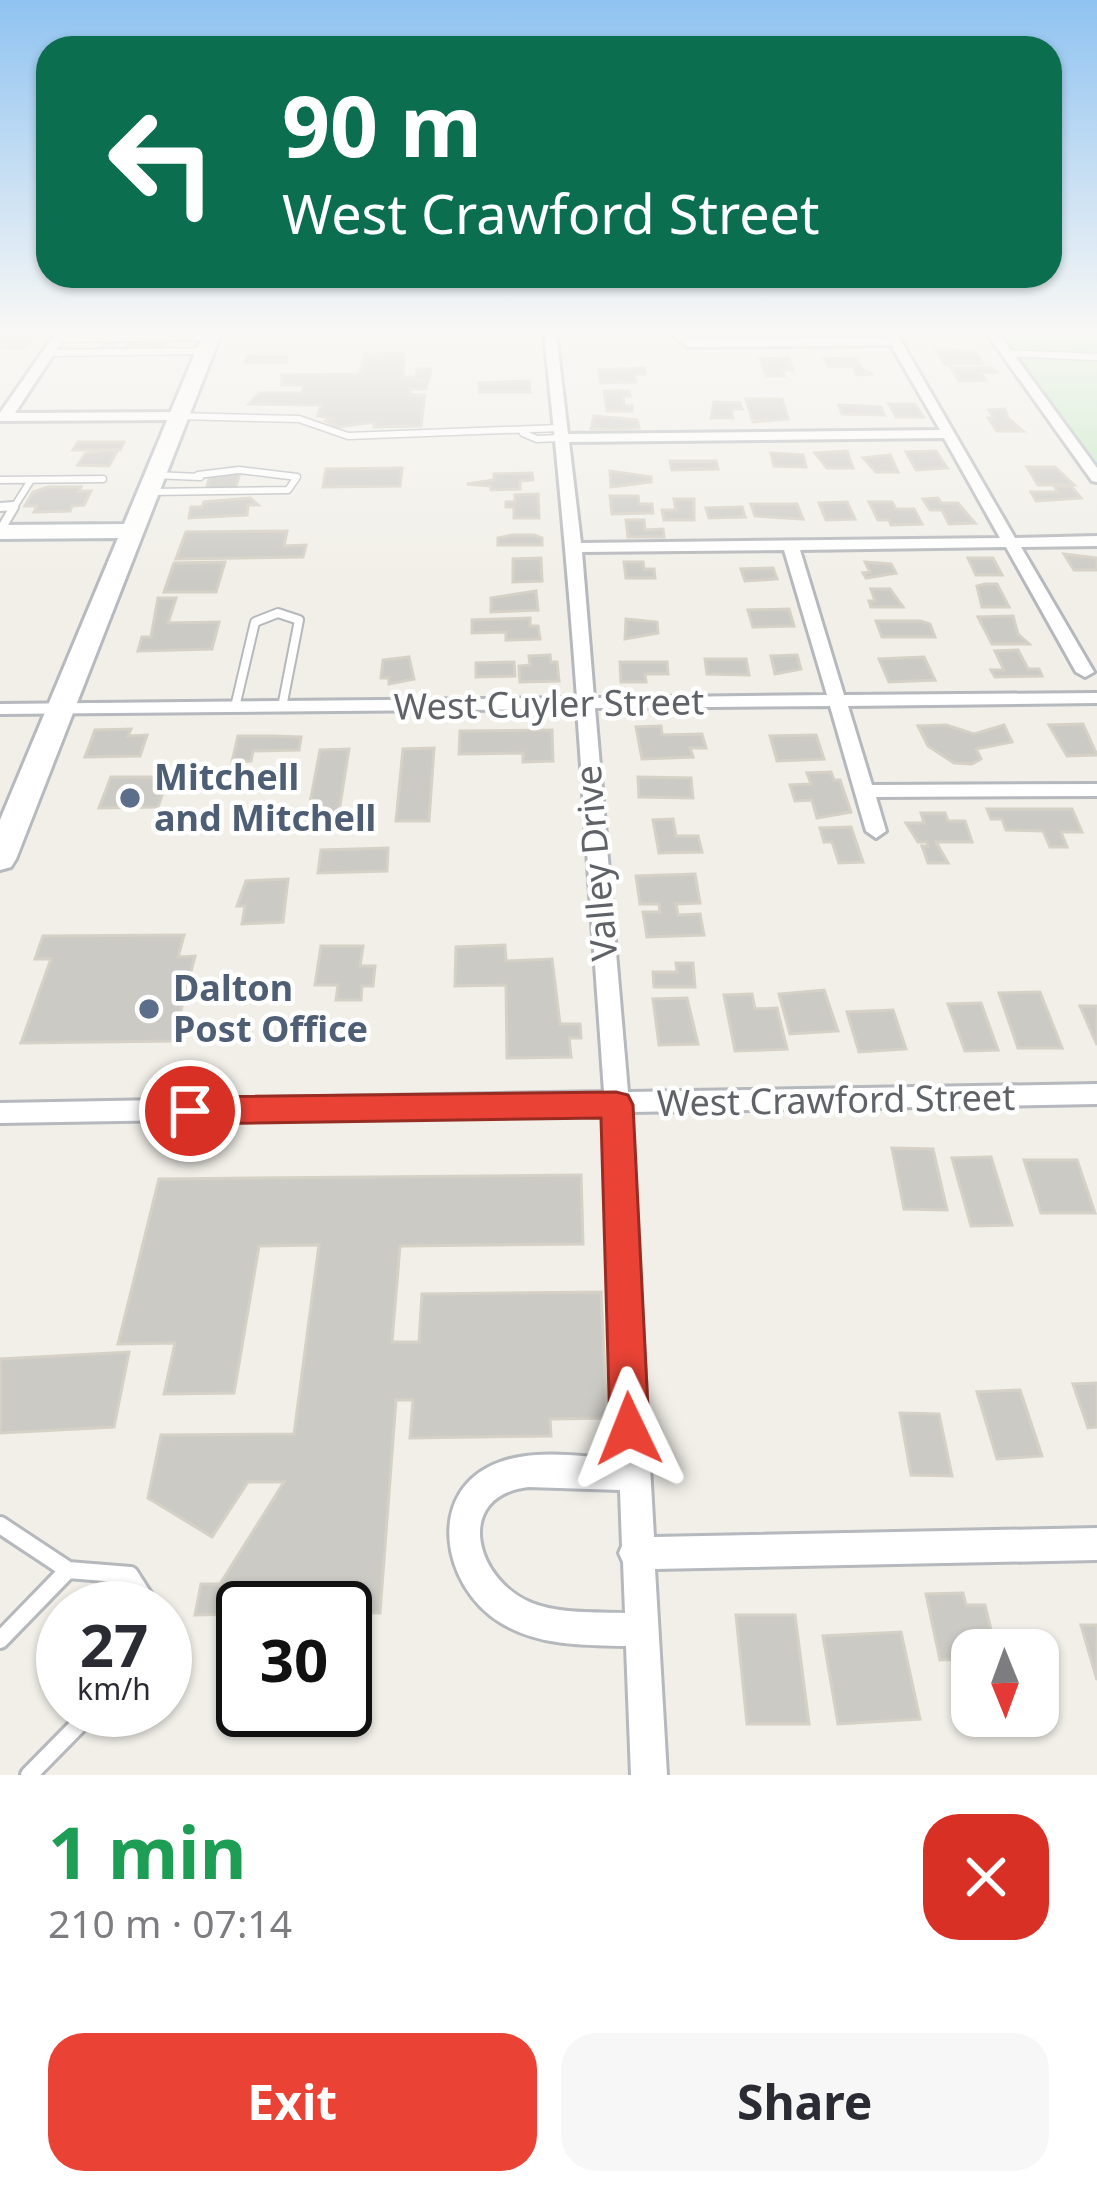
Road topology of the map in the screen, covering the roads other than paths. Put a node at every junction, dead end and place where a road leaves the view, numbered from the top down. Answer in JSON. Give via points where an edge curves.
{"nodes":[{"id":1,"x":178,"y":416,"type":"edge"},
{"id":2,"x":212,"y":417,"type":"edge"},
{"id":3,"x":558,"y":417,"type":"edge"},
{"id":4,"x":937,"y":417,"type":"edge"},
{"id":5,"x":1052,"y":417,"type":"edge"},
{"id":6,"x":440,"y":418,"type":"dead end"},
{"id":7,"x":559,"y":433,"type":"junction"},
{"id":8,"x":439,"y":434,"type":"junction"},
{"id":9,"x":947,"y":434,"type":"junction"},
{"id":10,"x":348,"y":436,"type":"junction"},
{"id":11,"x":347,"y":455,"type":"dead end"},
{"id":12,"x":198,"y":475,"type":"junction"},
{"id":13,"x":1097,"y":478,"type":"edge"},
{"id":14,"x":103,"y":479,"type":"dead end"},
{"id":15,"x":0,"y":480,"type":"edge"},
{"id":16,"x":31,"y":480,"type":"junction"},
{"id":17,"x":150,"y":483,"type":"junction"},
{"id":18,"x":195,"y":491,"type":"junction"},
{"id":19,"x":0,"y":507,"type":"edge"},
{"id":20,"x":14,"y":507,"type":"junction"},
{"id":21,"x":131,"y":531,"type":"junction"},
{"id":22,"x":0,"y":532,"type":"edge"},
{"id":23,"x":1097,"y":541,"type":"edge"},
{"id":24,"x":1012,"y":542,"type":"junction"},
{"id":25,"x":791,"y":546,"type":"junction"},
{"id":26,"x":574,"y":548,"type":"junction"},
{"id":27,"x":1085,"y":672,"type":"dead end"},
{"id":28,"x":1097,"y":698,"type":"edge"},
{"id":29,"x":838,"y":701,"type":"junction"},
{"id":30,"x":583,"y":704,"type":"junction"},
{"id":31,"x":282,"y":706,"type":"junction"},
{"id":32,"x":235,"y":707,"type":"junction"},
{"id":33,"x":62,"y":708,"type":"junction"},
{"id":34,"x":0,"y":709,"type":"edge"},
{"id":35,"x":1097,"y":790,"type":"edge"},
{"id":36,"x":866,"y":791,"type":"junction"},
{"id":37,"x":875,"y":831,"type":"dead end"},
{"id":38,"x":0,"y":859,"type":"edge"},
{"id":39,"x":1097,"y":1094,"type":"edge"},
{"id":40,"x":616,"y":1105,"type":"junction"},
{"id":41,"x":0,"y":1113,"type":"edge"},
{"id":42,"x":632,"y":1475,"type":"junction"},
{"id":43,"x":0,"y":1525,"type":"edge"},
{"id":44,"x":1097,"y":1544,"type":"edge"},
{"id":45,"x":634,"y":1552,"type":"junction"},
{"id":46,"x":68,"y":1570,"type":"junction"},
{"id":47,"x":134,"y":1581,"type":"edge"},
{"id":48,"x":640,"y":1630,"type":"junction"},
{"id":49,"x":0,"y":1640,"type":"edge"},
{"id":50,"x":66,"y":1737,"type":"edge"},
{"id":51,"x":29,"y":1775,"type":"edge"},
{"id":52,"x":649,"y":1775,"type":"edge"}],
"edges":[{"from":1,"to":17,"type":"main road"},
{"from":2,"to":10,"type":"lane","via":[[299,419]]},
{"from":3,"to":7,"type":"street","name":"Valley Drive"},
{"from":4,"to":9,"type":"street"},
{"from":5,"to":13,"type":"street"},
{"from":6,"to":8,"type":"lane"},
{"from":7,"to":8,"type":"lane"},
{"from":7,"to":9,"type":"street"},
{"from":7,"to":26,"type":"street","name":"Valley Drive"},
{"from":8,"to":10,"type":"lane"},
{"from":9,"to":24,"type":"street"},
{"from":10,"to":11,"type":"lane"},
{"from":12,"to":17,"type":"lane"},
{"from":12,"to":18,"type":"lane"},
{"from":12,"to":18,"type":"lane","via":[[294,476],[292,490]]},
{"from":14,"to":16,"type":"lane"},
{"from":15,"to":16,"type":"lane"},
{"from":16,"to":20,"type":"lane"},
{"from":17,"to":18,"type":"lane"},
{"from":17,"to":21,"type":"main road"},
{"from":19,"to":20,"type":"lane"},
{"from":20,"to":22,"type":"lane"},
{"from":21,"to":22,"type":"main road"},
{"from":21,"to":33,"type":"main road"},
{"from":23,"to":24,"type":"street"},
{"from":24,"to":25,"type":"street"},
{"from":24,"to":27,"type":"street"},
{"from":25,"to":26,"type":"street"},
{"from":25,"to":29,"type":"street"},
{"from":26,"to":30,"type":"street","name":"Valley Drive"},
{"from":28,"to":29,"type":"street","name":"West Cuyler Street"},
{"from":29,"to":30,"type":"street","name":"West Cuyler Street"},
{"from":29,"to":36,"type":"street"},
{"from":30,"to":31,"type":"street","name":"West Cuyler Street"},
{"from":30,"to":40,"type":"street","name":"Valley Drive"},
{"from":31,"to":32,"type":"street","name":"West Cuyler Street"},
{"from":31,"to":32,"type":"lane","via":[[299,620],[278,613],[255,622]]},
{"from":32,"to":33,"type":"street","name":"West Cuyler Street"},
{"from":33,"to":34,"type":"street","name":"West Cuyler Street"},
{"from":33,"to":38,"type":"main road"},
{"from":35,"to":36,"type":"street"},
{"from":36,"to":37,"type":"street"},
{"from":39,"to":40,"type":"street","name":"West Crawford Street"},
{"from":40,"to":41,"type":"street","name":"West Crawford Street"},
{"from":40,"to":42,"type":"street","name":"Valley Drive"},
{"from":42,"to":45,"type":"street","name":"Valley Drive"},
{"from":42,"to":48,"type":"street","via":[[506,1474],[482,1486],[468,1506],[463,1541],[473,1574],[499,1603],[543,1624]]},
{"from":43,"to":46,"type":"lane"},
{"from":44,"to":45,"type":"street"},
{"from":45,"to":48,"type":"street","name":"Valley Drive"},
{"from":46,"to":47,"type":"lane"},
{"from":46,"to":49,"type":"lane"},
{"from":48,"to":52,"type":"street","name":"Valley Drive"},
{"from":50,"to":51,"type":"lane"}]}
